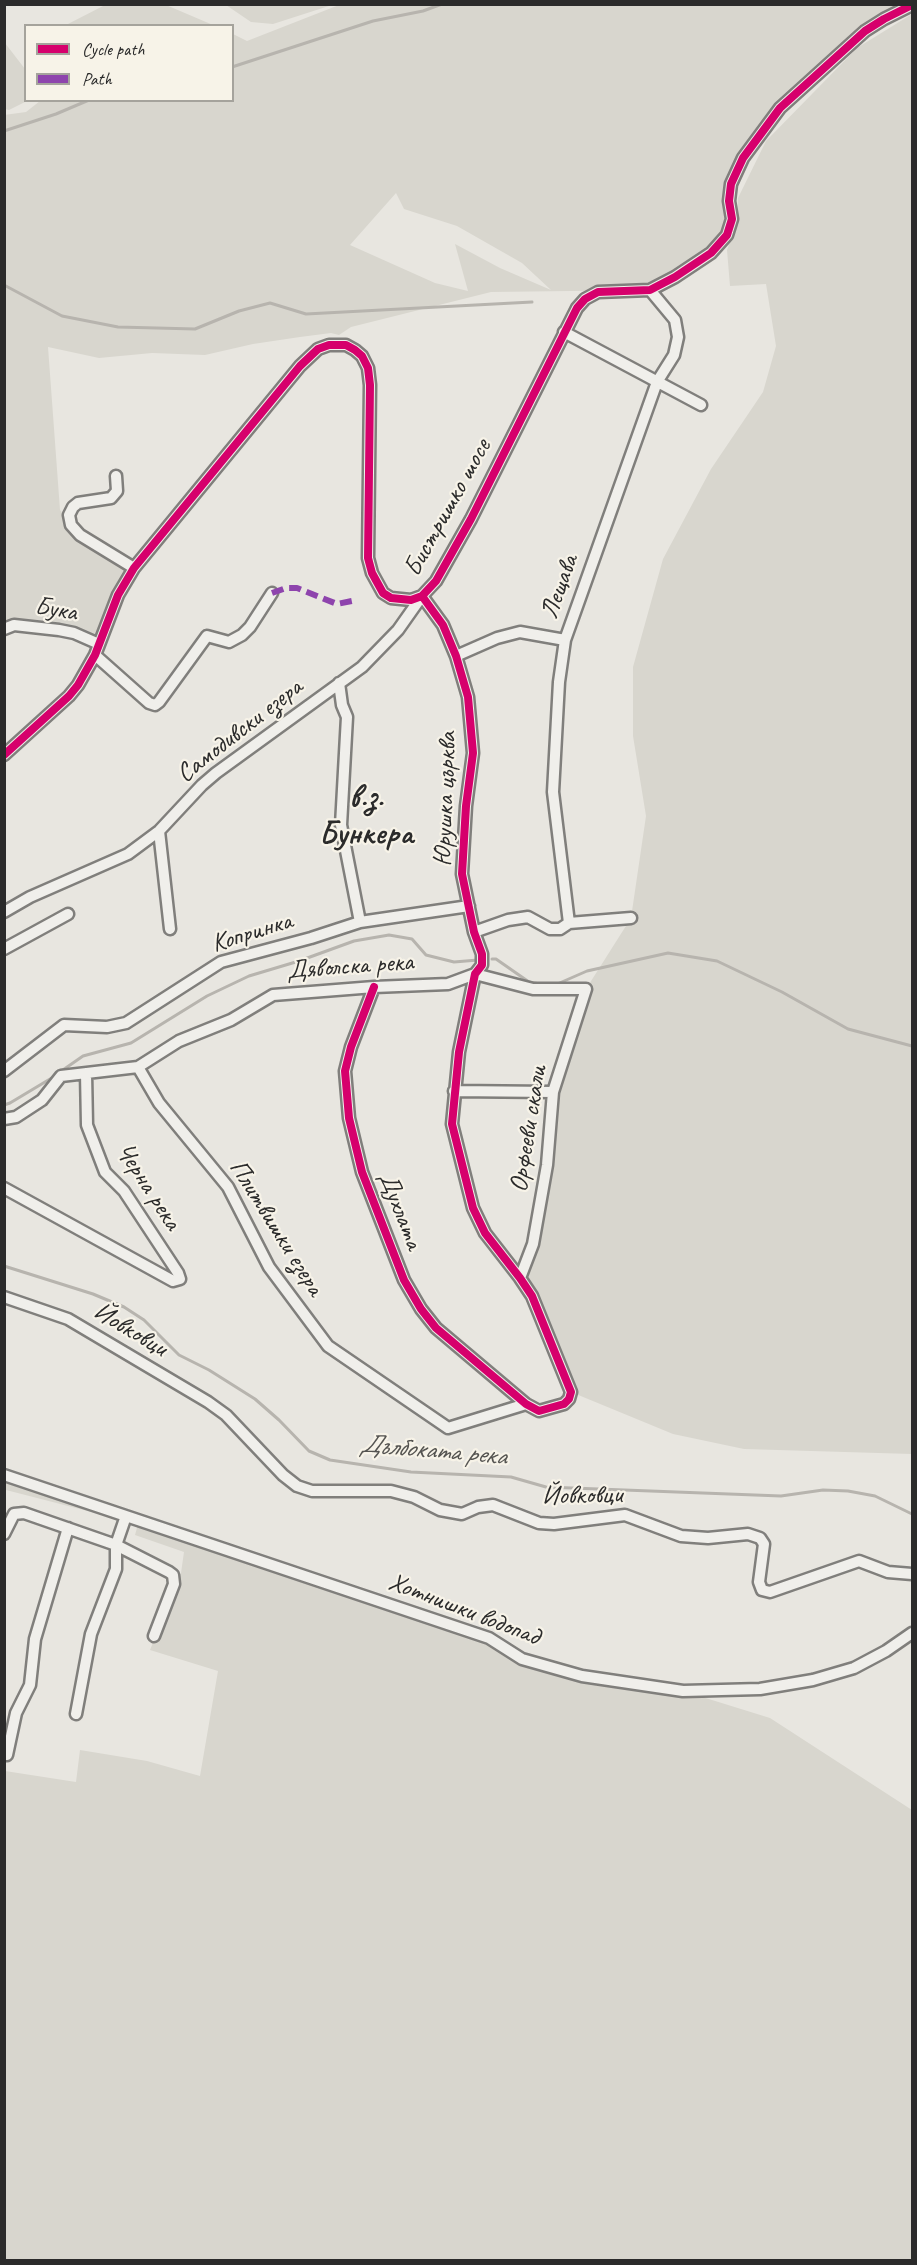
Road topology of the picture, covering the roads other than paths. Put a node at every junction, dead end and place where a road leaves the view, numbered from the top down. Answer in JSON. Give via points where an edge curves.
{"nodes":[{"id":1,"x":912,"y":5,"type":"edge"},
{"id":2,"x":650,"y":290,"type":"junction"},
{"id":3,"x":564,"y":332,"type":"junction"},
{"id":4,"x":657,"y":382,"type":"junction"},
{"id":5,"x":701,"y":405,"type":"dead end"},
{"id":6,"x":116,"y":476,"type":"dead end"},
{"id":7,"x":134,"y":568,"type":"junction"},
{"id":8,"x":272,"y":593,"type":"dead end"},
{"id":9,"x":422,"y":596,"type":"junction"},
{"id":10,"x":4,"y":629,"type":"edge"},
{"id":11,"x":566,"y":640,"type":"junction"},
{"id":12,"x":99,"y":644,"type":"junction"},
{"id":13,"x":95,"y":655,"type":"junction"},
{"id":14,"x":456,"y":656,"type":"junction"},
{"id":15,"x":339,"y":683,"type":"junction"},
{"id":16,"x":4,"y":755,"type":"edge"},
{"id":17,"x":159,"y":831,"type":"junction"},
{"id":18,"x":469,"y":906,"type":"junction"},
{"id":19,"x":4,"y":912,"type":"edge"},
{"id":20,"x":68,"y":914,"type":"dead end"},
{"id":21,"x":631,"y":918,"type":"dead end"},
{"id":22,"x":360,"y":922,"type":"junction"},
{"id":23,"x":569,"y":923,"type":"junction"},
{"id":24,"x":170,"y":929,"type":"dead end"},
{"id":25,"x":474,"y":932,"type":"junction"},
{"id":26,"x":4,"y":949,"type":"edge"},
{"id":27,"x":475,"y":974,"type":"junction"},
{"id":28,"x":374,"y":987,"type":"junction"},
{"id":29,"x":138,"y":1067,"type":"junction"},
{"id":30,"x":4,"y":1071,"type":"edge"},
{"id":31,"x":86,"y":1073,"type":"junction"},
{"id":32,"x":454,"y":1091,"type":"junction"},
{"id":33,"x":553,"y":1092,"type":"junction"},
{"id":34,"x":4,"y":1119,"type":"edge"},
{"id":35,"x":4,"y":1188,"type":"edge"},
{"id":36,"x":520,"y":1278,"type":"junction"},
{"id":37,"x":4,"y":1297,"type":"edge"},
{"id":38,"x":526,"y":1404,"type":"junction"},
{"id":39,"x":4,"y":1475,"type":"edge"},
{"id":40,"x":126,"y":1516,"type":"junction"},
{"id":41,"x":68,"y":1528,"type":"junction"},
{"id":42,"x":4,"y":1534,"type":"edge"},
{"id":43,"x":116,"y":1545,"type":"junction"},
{"id":44,"x":912,"y":1574,"type":"edge"},
{"id":45,"x":912,"y":1633,"type":"edge"},
{"id":46,"x":154,"y":1636,"type":"dead end"},
{"id":47,"x":76,"y":1714,"type":"dead end"},
{"id":48,"x":7,"y":1755,"type":"dead end"}],
"edges":[{"from":1,"to":2,"type":"street","name":"Бистришко шосе","via":[[865,31],[780,108],[743,158],[732,184],[732,219],[727,235],[711,253]]},
{"from":2,"to":3,"type":"street","name":"Бистришко шосе","via":[[598,292],[577,308]]},
{"from":2,"to":4,"type":"street","name":"Лещава","via":[[675,320],[678,337],[674,355]]},
{"from":3,"to":4,"type":"street"},
{"from":3,"to":9,"type":"street","name":"Бистришко шосе","via":[[471,519],[436,581]]},
{"from":4,"to":5,"type":"street"},
{"from":4,"to":11,"type":"street","name":"Лещава"},
{"from":6,"to":7,"type":"street","via":[[117,491],[111,498],[78,503],[69,515],[71,525],[80,535]]},
{"from":7,"to":9,"type":"street","name":"Бистришко шосе","via":[[300,366],[318,349],[338,344],[355,350],[368,368],[368,558],[372,573],[383,593],[391,598],[411,600]]},
{"from":7,"to":12,"type":"street","name":"Бистришко шосе","via":[[118,595]]},
{"from":8,"to":13,"type":"street","via":[[242,635],[229,642],[207,636],[154,705]]},
{"from":9,"to":14,"type":"street","name":"Юрушка църква","via":[[443,625]]},
{"from":9,"to":15,"type":"street","name":"Самодивски езера","via":[[398,630],[362,667]]},
{"from":10,"to":12,"type":"street","name":"Бука","via":[[14,626],[59,630]]},
{"from":11,"to":14,"type":"street","via":[[520,632]]},
{"from":11,"to":23,"type":"street","name":"Лещава","via":[[559,682],[553,792]]},
{"from":12,"to":13,"type":"street","name":"Бистришко шосе"},
{"from":13,"to":16,"type":"street","name":"Бистришко шосе","via":[[69,696]]},
{"from":14,"to":18,"type":"street","name":"Юрушка църква","via":[[468,697],[473,753],[462,874]]},
{"from":15,"to":17,"type":"street","name":"Самодивски езера","via":[[216,773]]},
{"from":15,"to":22,"type":"street","via":[[347,717],[341,825]]},
{"from":17,"to":19,"type":"street","name":"Самодивски езера","via":[[128,854]]},
{"from":17,"to":24,"type":"street"},
{"from":18,"to":22,"type":"street","name":"Копринка"},
{"from":18,"to":25,"type":"street","name":"Юрушка църква"},
{"from":20,"to":26,"type":"street"},
{"from":21,"to":23,"type":"street"},
{"from":22,"to":30,"type":"street","name":"Копринка","via":[[221,962],[126,1023],[106,1027],[64,1025]]},
{"from":23,"to":25,"type":"street","via":[[560,929],[550,929],[528,917]]},
{"from":25,"to":27,"type":"street","name":"Юрушка църква","via":[[482,954],[482,965]]},
{"from":27,"to":28,"type":"street","name":"Дяволска река","via":[[447,984]]},
{"from":27,"to":32,"type":"street","name":"Юрушка църква"},
{"from":27,"to":33,"type":"street","name":"Орфееви скали","via":[[533,989],[586,989]]},
{"from":28,"to":29,"type":"street","name":"Дяволска река","via":[[273,995],[231,1020],[179,1041]]},
{"from":28,"to":38,"type":"street","name":"Духлата","via":[[345,1071],[349,1118],[362,1172],[404,1280],[421,1310],[436,1328]]},
{"from":29,"to":31,"type":"street","name":"Дяволска река"},
{"from":29,"to":38,"type":"street","name":"Плитвишки езера","via":[[159,1103],[228,1187],[270,1267],[328,1346],[448,1428]]},
{"from":31,"to":34,"type":"street","name":"Дяволска река","via":[[61,1076],[42,1100],[16,1117]]},
{"from":31,"to":35,"type":"street","name":"Черна река","via":[[87,1125],[105,1172],[124,1191],[180,1279],[173,1281]]},
{"from":32,"to":33,"type":"street"},
{"from":32,"to":36,"type":"street","name":"Юрушка църква","via":[[452,1124],[473,1208],[485,1233]]},
{"from":33,"to":36,"type":"street","name":"Орфееви скали","via":[[545,1176],[533,1244]]},
{"from":36,"to":38,"type":"street","name":"Юрушка църква","via":[[532,1296],[571,1392],[564,1404],[548,1410],[539,1412]]},
{"from":37,"to":44,"type":"street","name":"Йовковци","via":[[68,1319],[208,1402],[226,1415],[283,1475],[312,1491],[391,1491],[462,1514],[493,1505],[538,1523],[625,1515],[681,1536],[748,1534],[764,1544],[759,1582],[762,1590],[770,1593],[859,1561],[888,1572]]},
{"from":39,"to":40,"type":"street","name":"Хотнишки водопад"},
{"from":40,"to":43,"type":"street"},
{"from":40,"to":45,"type":"street","name":"Хотнишки водопад","via":[[489,1638],[522,1659],[582,1676],[683,1690],[760,1689],[854,1668]]},
{"from":41,"to":42,"type":"street","via":[[19,1513]]},
{"from":41,"to":43,"type":"street"},
{"from":41,"to":48,"type":"street","via":[[35,1639],[30,1685],[16,1713]]},
{"from":43,"to":46,"type":"street","via":[[173,1575],[174,1584]]},
{"from":43,"to":47,"type":"street","via":[[116,1569],[91,1634]]}]}
